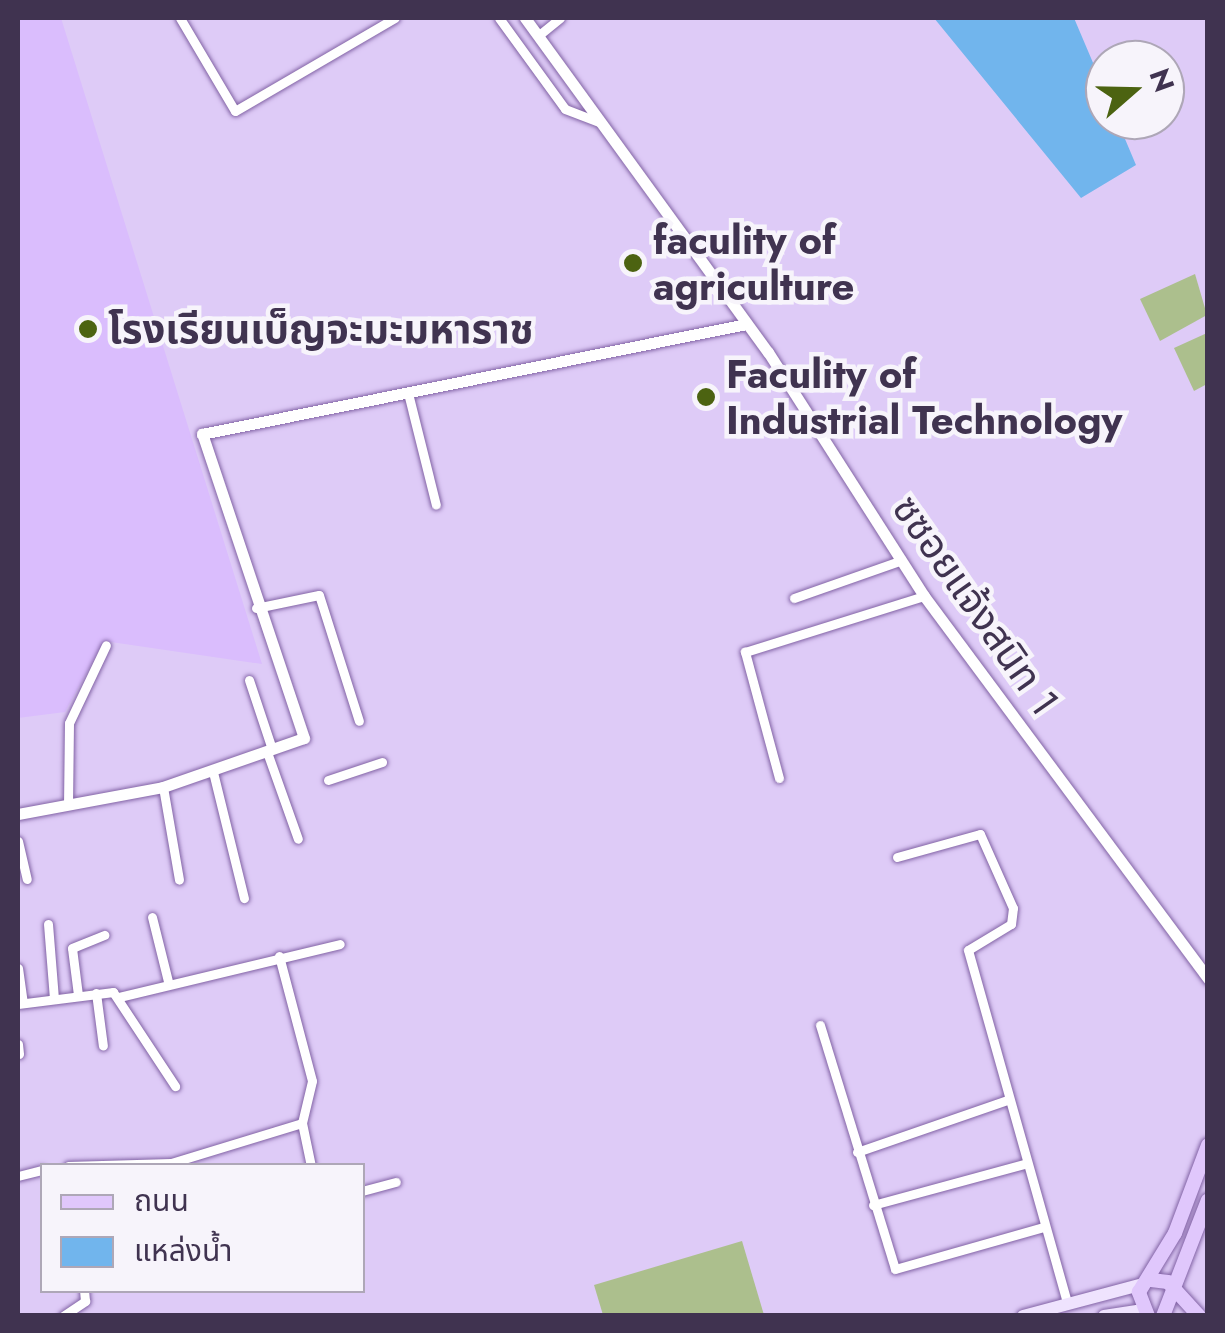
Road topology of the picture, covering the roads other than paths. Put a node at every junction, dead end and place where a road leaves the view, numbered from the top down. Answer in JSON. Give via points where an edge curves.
{"nodes":[{"id":1,"x":180,"y":18,"type":"edge"},
{"id":2,"x":395,"y":18,"type":"edge"},
{"id":3,"x":500,"y":18,"type":"edge"},
{"id":4,"x":526,"y":18,"type":"edge"},
{"id":5,"x":560,"y":18,"type":"edge"},
{"id":6,"x":538,"y":36,"type":"junction"},
{"id":7,"x":602,"y":123,"type":"junction"},
{"id":8,"x":746,"y":324,"type":"junction"},
{"id":9,"x":408,"y":392,"type":"junction"},
{"id":10,"x":436,"y":505,"type":"dead end"},
{"id":11,"x":902,"y":560,"type":"junction"},
{"id":12,"x":924,"y":596,"type":"junction"},
{"id":13,"x":794,"y":598,"type":"dead end"},
{"id":14,"x":256,"y":608,"type":"junction"},
{"id":15,"x":106,"y":645,"type":"dead end"},
{"id":16,"x":249,"y":680,"type":"dead end"},
{"id":17,"x":359,"y":721,"type":"dead end"},
{"id":18,"x":270,"y":750,"type":"junction"},
{"id":19,"x":382,"y":762,"type":"dead end"},
{"id":20,"x":213,"y":772,"type":"junction"},
{"id":21,"x":779,"y":778,"type":"dead end"},
{"id":22,"x":328,"y":780,"type":"dead end"},
{"id":23,"x":163,"y":787,"type":"junction"},
{"id":24,"x":68,"y":805,"type":"junction"},
{"id":25,"x":18,"y":814,"type":"edge"},
{"id":26,"x":298,"y":839,"type":"dead end"},
{"id":27,"x":18,"y":841,"type":"edge"},
{"id":28,"x":897,"y":858,"type":"dead end"},
{"id":29,"x":27,"y":879,"type":"dead end"},
{"id":30,"x":179,"y":880,"type":"dead end"},
{"id":31,"x":244,"y":898,"type":"dead end"},
{"id":32,"x":152,"y":917,"type":"dead end"},
{"id":33,"x":48,"y":924,"type":"dead end"},
{"id":34,"x":104,"y":935,"type":"dead end"},
{"id":35,"x":340,"y":944,"type":"dead end"},
{"id":36,"x":279,"y":956,"type":"junction"},
{"id":37,"x":18,"y":968,"type":"edge"},
{"id":38,"x":1208,"y":980,"type":"edge"},
{"id":39,"x":168,"y":981,"type":"junction"},
{"id":40,"x":96,"y":993,"type":"junction"},
{"id":41,"x":78,"y":996,"type":"junction"},
{"id":42,"x":119,"y":996,"type":"junction"},
{"id":43,"x":54,"y":998,"type":"junction"},
{"id":44,"x":20,"y":1004,"type":"edge"},
{"id":45,"x":820,"y":1025,"type":"dead end"},
{"id":46,"x":18,"y":1044,"type":"edge"},
{"id":47,"x":103,"y":1046,"type":"dead end"},
{"id":48,"x":19,"y":1054,"type":"edge"},
{"id":49,"x":175,"y":1086,"type":"dead end"},
{"id":50,"x":1007,"y":1100,"type":"junction"},
{"id":51,"x":302,"y":1123,"type":"junction"},
{"id":52,"x":1208,"y":1144,"type":"edge"},
{"id":53,"x":857,"y":1152,"type":"junction"},
{"id":54,"x":106,"y":1163,"type":"edge"},
{"id":55,"x":311,"y":1163,"type":"edge"},
{"id":56,"x":1024,"y":1164,"type":"junction"},
{"id":57,"x":396,"y":1182,"type":"dead end"},
{"id":58,"x":365,"y":1190,"type":"edge"},
{"id":59,"x":1208,"y":1200,"type":"edge"},
{"id":60,"x":873,"y":1205,"type":"junction"},
{"id":61,"x":1043,"y":1228,"type":"junction"},
{"id":62,"x":1147,"y":1282,"type":"junction"},
{"id":63,"x":1175,"y":1292,"type":"junction"},
{"id":64,"x":84,"y":1293,"type":"edge"},
{"id":65,"x":1067,"y":1302,"type":"junction"},
{"id":66,"x":1145,"y":1313,"type":"edge"},
{"id":67,"x":1166,"y":1315,"type":"edge"},
{"id":68,"x":63,"y":1316,"type":"edge"},
{"id":69,"x":1023,"y":1316,"type":"edge"},
{"id":70,"x":1104,"y":1316,"type":"edge"},
{"id":71,"x":1199,"y":1316,"type":"edge"}],
"edges":[{"from":1,"to":2,"type":"street","via":[[235,111]]},
{"from":3,"to":7,"type":"street","via":[[565,109]]},
{"from":4,"to":6,"type":"street","name":"ซซอยแจ้งสนิท 1"},
{"from":5,"to":6,"type":"street"},
{"from":6,"to":7,"type":"street","name":"ซซอยแจ้งสนิท 1"},
{"from":7,"to":8,"type":"street","name":"ซซอยแจ้งสนิท 1"},
{"from":8,"to":9,"type":"street"},
{"from":8,"to":11,"type":"street","name":"ซซอยแจ้งสนิท 1"},
{"from":9,"to":10,"type":"street"},
{"from":9,"to":14,"type":"street","via":[[202,434]]},
{"from":11,"to":12,"type":"street","name":"ซซอยแจ้งสนิท 1"},
{"from":11,"to":13,"type":"street"},
{"from":12,"to":21,"type":"street","via":[[745,652]]},
{"from":12,"to":38,"type":"street","name":"ซซอยแจ้งสนิท 1"},
{"from":14,"to":17,"type":"street","via":[[320,595]]},
{"from":14,"to":18,"type":"street","via":[[304,738]]},
{"from":15,"to":24,"type":"street","via":[[68,723]]},
{"from":16,"to":18,"type":"street"},
{"from":18,"to":20,"type":"street"},
{"from":18,"to":26,"type":"street"},
{"from":19,"to":22,"type":"street"},
{"from":20,"to":23,"type":"street"},
{"from":20,"to":31,"type":"street"},
{"from":23,"to":24,"type":"street"},
{"from":23,"to":30,"type":"street"},
{"from":24,"to":25,"type":"street"},
{"from":27,"to":29,"type":"street"},
{"from":28,"to":50,"type":"street","via":[[974,833],[986,842],[1014,919],[968,950]]},
{"from":32,"to":39,"type":"street"},
{"from":33,"to":43,"type":"street"},
{"from":34,"to":41,"type":"street","via":[[72,948]]},
{"from":35,"to":36,"type":"street"},
{"from":36,"to":39,"type":"street"},
{"from":36,"to":51,"type":"street","via":[[312,1082]]},
{"from":37,"to":44,"type":"street"},
{"from":39,"to":42,"type":"street"},
{"from":40,"to":41,"type":"street"},
{"from":40,"to":42,"type":"street"},
{"from":40,"to":47,"type":"street"},
{"from":41,"to":43,"type":"street"},
{"from":42,"to":49,"type":"street"},
{"from":43,"to":44,"type":"street"},
{"from":45,"to":53,"type":"street"},
{"from":46,"to":48,"type":"street"},
{"from":50,"to":53,"type":"street"},
{"from":50,"to":56,"type":"street"},
{"from":51,"to":54,"type":"street","via":[[171,1163]]},
{"from":51,"to":55,"type":"street"},
{"from":52,"to":62,"type":"main road"},
{"from":53,"to":60,"type":"street"},
{"from":56,"to":60,"type":"street"},
{"from":56,"to":61,"type":"street"},
{"from":57,"to":58,"type":"street"},
{"from":59,"to":63,"type":"main road"},
{"from":60,"to":61,"type":"street","via":[[895,1269]]},
{"from":61,"to":65,"type":"street"},
{"from":62,"to":63,"type":"main road"},
{"from":62,"to":65,"type":"main road"},
{"from":62,"to":66,"type":"main road"},
{"from":63,"to":67,"type":"main road"},
{"from":63,"to":71,"type":"main road"},
{"from":64,"to":68,"type":"street","via":[[85,1301]]},
{"from":65,"to":69,"type":"main road"},
{"from":66,"to":70,"type":"main road"}]}
